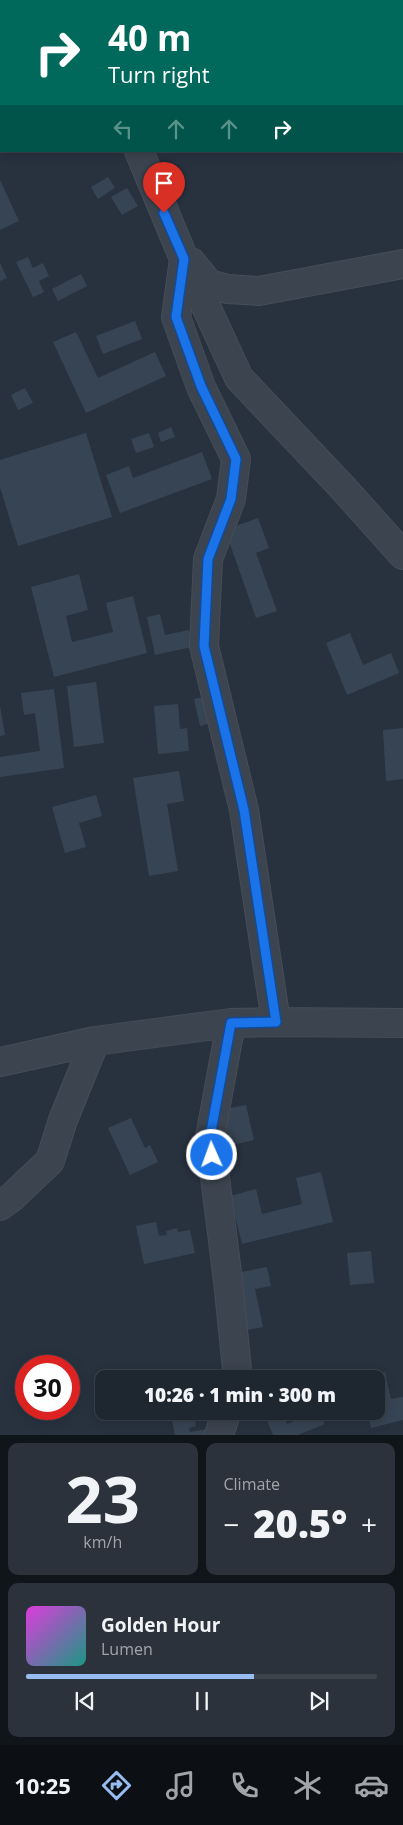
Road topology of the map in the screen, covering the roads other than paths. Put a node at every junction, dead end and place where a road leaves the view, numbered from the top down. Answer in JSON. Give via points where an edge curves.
{"nodes":[{"id":1,"x":139,"y":152,"type":"edge"},
{"id":2,"x":181,"y":252,"type":"junction"},
{"id":3,"x":403,"y":264,"type":"edge"},
{"id":4,"x":403,"y":555,"type":"edge"},
{"id":5,"x":276,"y":1022,"type":"junction"},
{"id":6,"x":231,"y":1023,"type":"junction"},
{"id":7,"x":403,"y":1023,"type":"edge"},
{"id":8,"x":95,"y":1041,"type":"junction"},
{"id":9,"x":0,"y":1062,"type":"edge"},
{"id":10,"x":0,"y":1206,"type":"edge"},
{"id":11,"x":237,"y":1370,"type":"edge"},
{"id":12,"x":224,"y":1420,"type":"edge"},
{"id":13,"x":219,"y":1435,"type":"edge"}],
"edges":[{"from":1,"to":2,"type":"street"},
{"from":2,"to":3,"type":"street","via":[[209,284],[259,291]]},
{"from":2,"to":4,"type":"street","via":[[239,378]]},
{"from":2,"to":5,"type":"street","via":[[176,317],[201,386],[236,459],[231,499],[208,559],[204,646],[244,810]]},
{"from":5,"to":6,"type":"street"},
{"from":5,"to":7,"type":"street"},
{"from":6,"to":8,"type":"street"},
{"from":6,"to":11,"type":"street","via":[[210,1137]]},
{"from":8,"to":9,"type":"street"},
{"from":8,"to":10,"type":"street","via":[[50,1161]]},
{"from":12,"to":13,"type":"street"}]}
